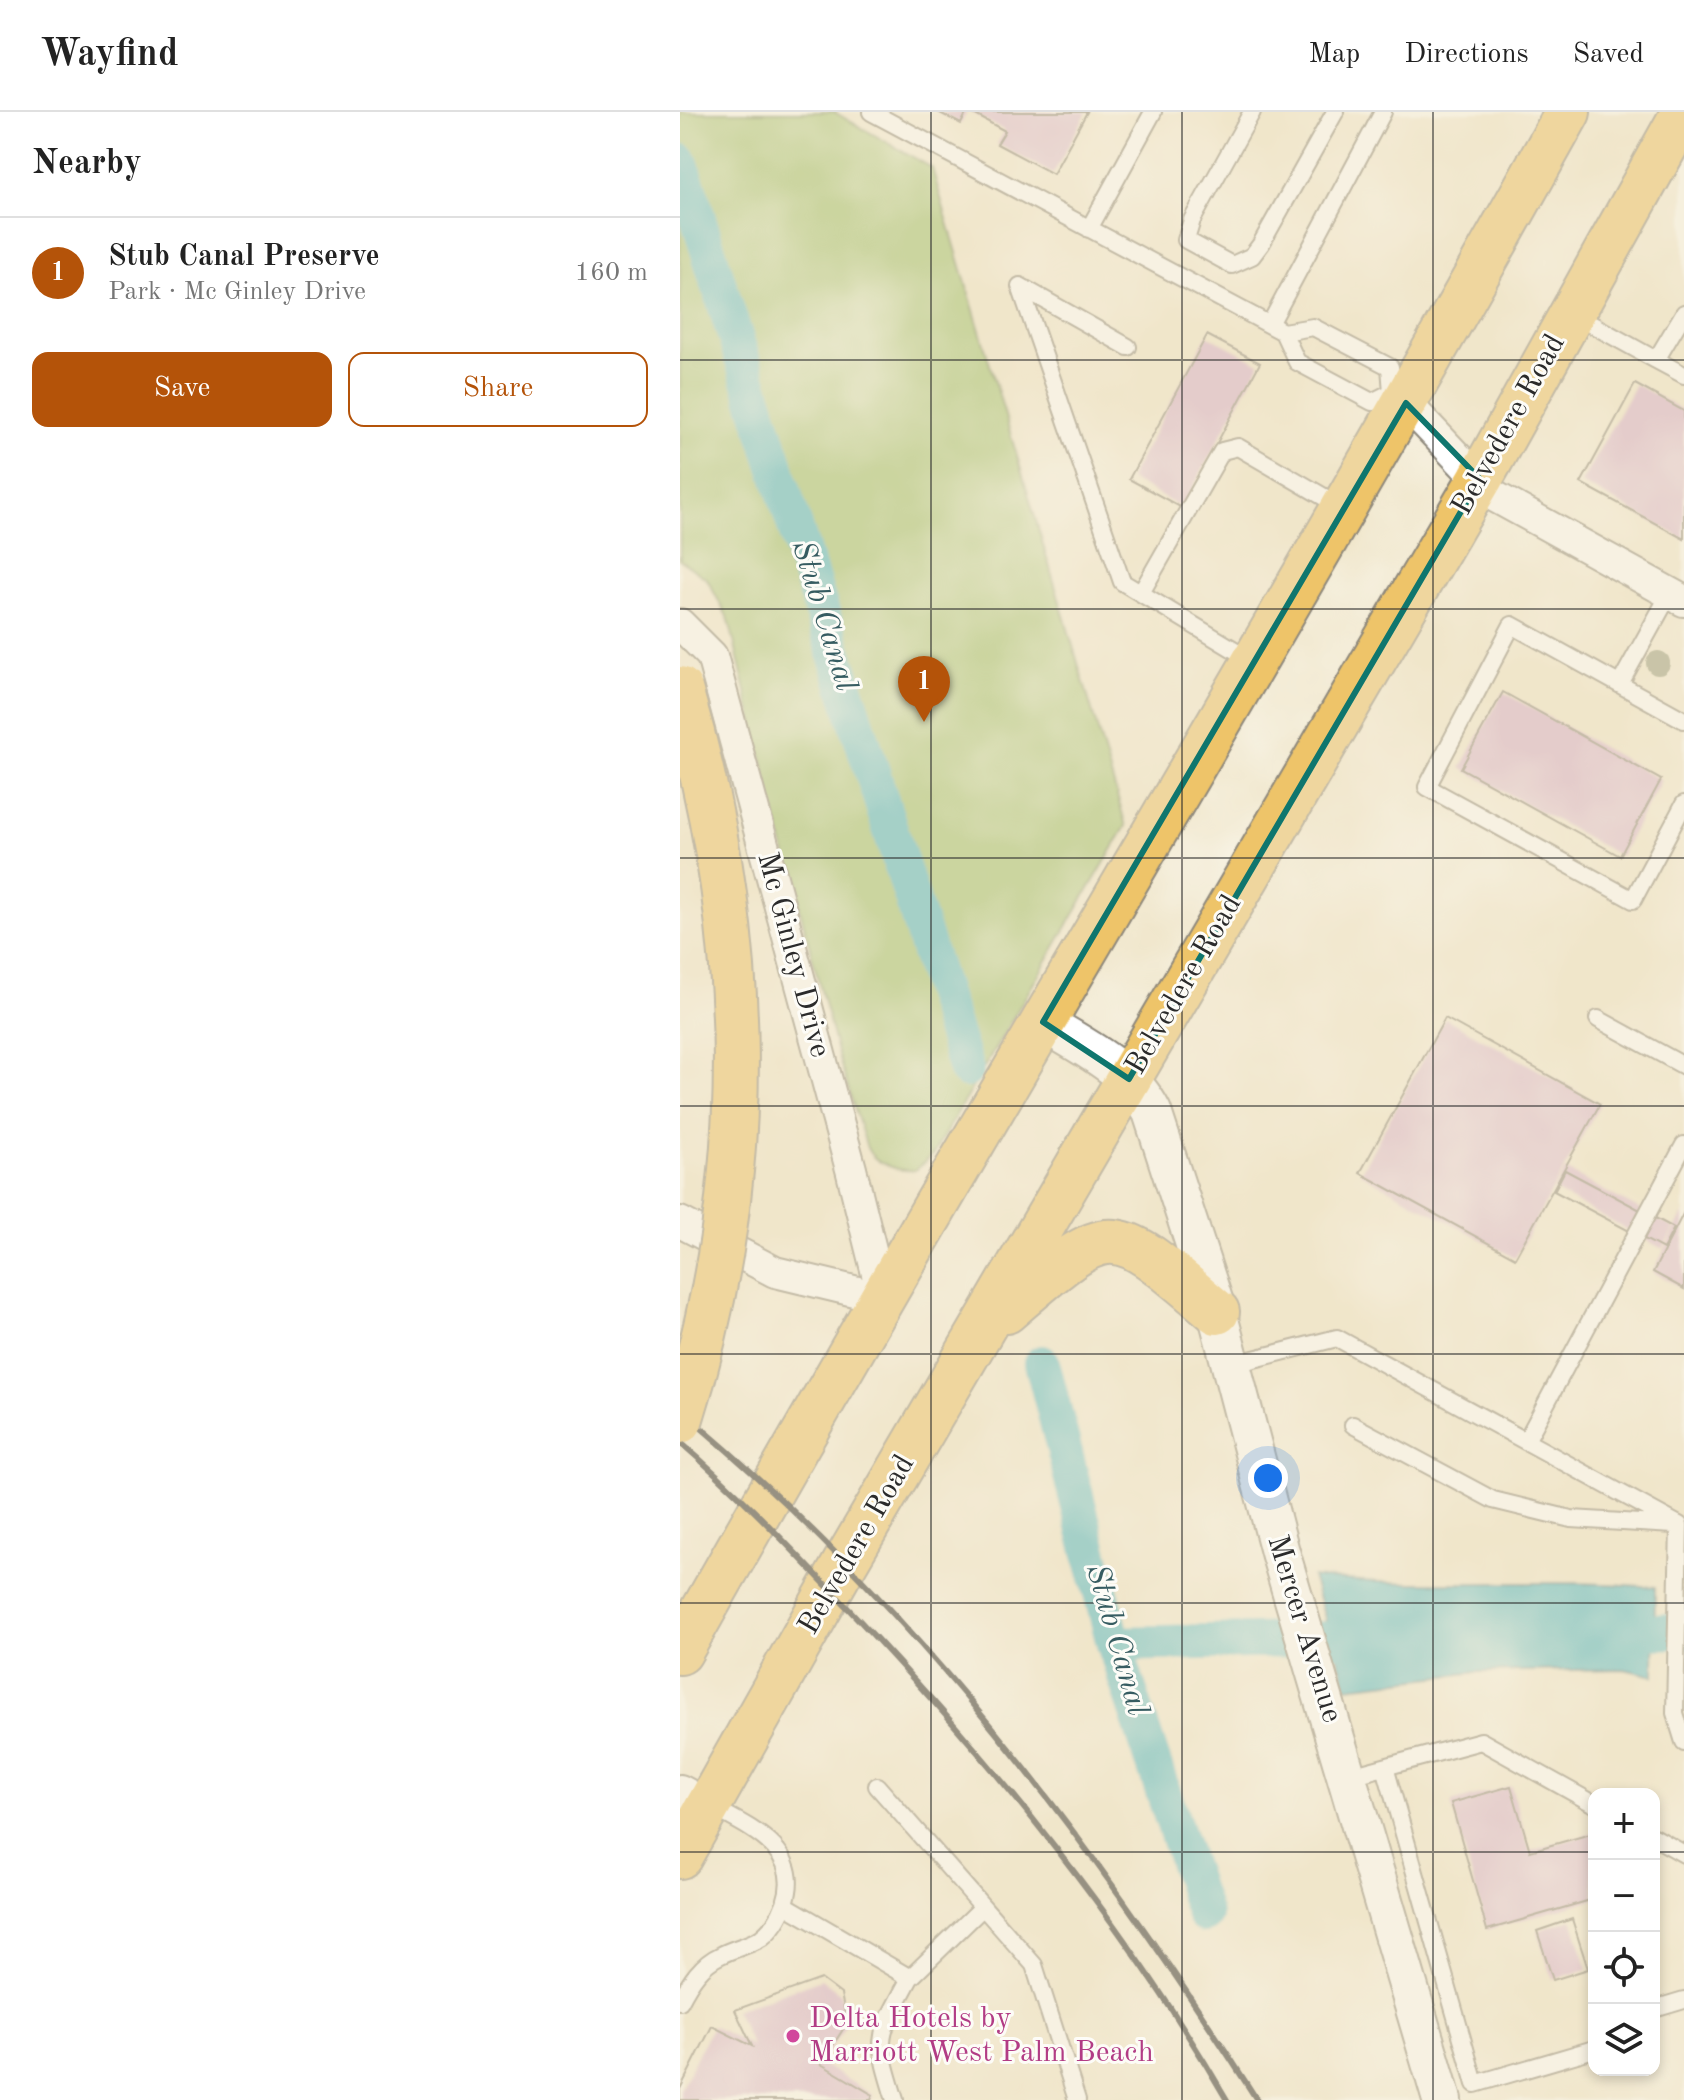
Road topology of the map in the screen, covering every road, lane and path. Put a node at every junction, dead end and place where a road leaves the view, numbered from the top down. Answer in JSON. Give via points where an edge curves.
{"nodes":[{"id":1,"x":871,"y":112,"type":"edge"},
{"id":2,"x":1153,"y":112,"type":"edge"},
{"id":3,"x":1252,"y":112,"type":"edge"},
{"id":4,"x":1335,"y":112,"type":"edge"},
{"id":5,"x":1383,"y":112,"type":"edge"},
{"id":6,"x":1568,"y":112,"type":"edge"},
{"id":7,"x":1678,"y":137,"type":"edge"},
{"id":8,"x":1089,"y":229,"type":"junction"},
{"id":9,"x":1684,"y":313,"type":"edge"},
{"id":10,"x":1572,"y":314,"type":"junction"},
{"id":11,"x":1277,"y":328,"type":"junction"},
{"id":12,"x":1128,"y":347,"type":"dead end"},
{"id":13,"x":1656,"y":360,"type":"junction"},
{"id":14,"x":1684,"y":375,"type":"edge"},
{"id":15,"x":1399,"y":398,"type":"junction"},
{"id":16,"x":1480,"y":479,"type":"junction"},
{"id":17,"x":1345,"y":510,"type":"junction"},
{"id":18,"x":1141,"y":593,"type":"junction"},
{"id":19,"x":1677,"y":597,"type":"edge"},
{"id":20,"x":680,"y":624,"type":"edge"},
{"id":21,"x":1255,"y":662,"type":"junction"},
{"id":22,"x":1621,"y":682,"type":"junction"},
{"id":23,"x":680,"y":689,"type":"edge"},
{"id":24,"x":1684,"y":720,"type":"edge"},
{"id":25,"x":1684,"y":804,"type":"edge"},
{"id":26,"x":1598,"y":1019,"type":"dead end"},
{"id":27,"x":1043,"y":1022,"type":"junction"},
{"id":28,"x":1684,"y":1066,"type":"edge"},
{"id":29,"x":1129,"y":1079,"type":"junction"},
{"id":30,"x":1684,"y":1145,"type":"edge"},
{"id":31,"x":680,"y":1222,"type":"edge"},
{"id":32,"x":883,"y":1298,"type":"junction"},
{"id":33,"x":1217,"y":1312,"type":"junction"},
{"id":34,"x":980,"y":1334,"type":"junction"},
{"id":35,"x":1230,"y":1365,"type":"junction"},
{"id":36,"x":680,"y":1421,"type":"edge"},
{"id":37,"x":1353,"y":1425,"type":"dead end"},
{"id":38,"x":1526,"y":1441,"type":"junction"},
{"id":39,"x":1682,"y":1526,"type":"edge"},
{"id":40,"x":680,"y":1652,"type":"edge"},
{"id":41,"x":1684,"y":1742,"type":"edge"},
{"id":42,"x":1385,"y":1767,"type":"junction"},
{"id":43,"x":1347,"y":1777,"type":"junction"},
{"id":44,"x":877,"y":1786,"type":"dead end"},
{"id":45,"x":694,"y":1798,"type":"edge"},
{"id":46,"x":1588,"y":1801,"type":"edge"},
{"id":47,"x":1660,"y":1840,"type":"edge"},
{"id":48,"x":1684,"y":1854,"type":"edge"},
{"id":49,"x":680,"y":1856,"type":"edge"},
{"id":50,"x":785,"y":1905,"type":"junction"},
{"id":51,"x":983,"y":1907,"type":"junction"},
{"id":52,"x":910,"y":1978,"type":"junction"},
{"id":53,"x":1684,"y":2000,"type":"edge"},
{"id":54,"x":680,"y":2001,"type":"edge"},
{"id":55,"x":1660,"y":2007,"type":"edge"},
{"id":56,"x":1588,"y":2051,"type":"edge"},
{"id":57,"x":895,"y":2100,"type":"edge"},
{"id":58,"x":1077,"y":2100,"type":"edge"},
{"id":59,"x":1442,"y":2100,"type":"edge"}],
"edges":[{"from":1,"to":8,"type":"lane"},
{"from":2,"to":8,"type":"lane"},
{"from":3,"to":4,"type":"lane","via":[[1186,240],[1232,265],[1252,256],[1261,244]]},
{"from":5,"to":11,"type":"lane"},
{"from":6,"to":15,"type":"main road"},
{"from":7,"to":10,"type":"main road","name":"Belvedere Road"},
{"from":8,"to":11,"type":"lane"},
{"from":9,"to":13,"type":"lane"},
{"from":10,"to":13,"type":"lane"},
{"from":10,"to":16,"type":"main road","name":"Belvedere Road"},
{"from":11,"to":15,"type":"lane","via":[[1297,362],[1372,402]]},
{"from":11,"to":15,"type":"lane","via":[[1313,327],[1390,367]]},
{"from":12,"to":18,"type":"lane","via":[[1020,286],[1122,582]]},
{"from":13,"to":14,"type":"lane"},
{"from":15,"to":16,"type":"street"},
{"from":15,"to":17,"type":"main road"},
{"from":16,"to":19,"type":"street","via":[[1494,496]]},
{"from":16,"to":29,"type":"main road","name":"Belvedere Road"},
{"from":17,"to":18,"type":"lane","via":[[1238,447],[1222,451]]},
{"from":17,"to":21,"type":"main road"},
{"from":18,"to":21,"type":"lane"},
{"from":19,"to":22,"type":"lane"},
{"from":20,"to":32,"type":"street","name":"Mc Ginley Drive","via":[[712,656]]},
{"from":21,"to":27,"type":"main road"},
{"from":22,"to":24,"type":"lane"},
{"from":22,"to":25,"type":"lane","via":[[1512,625],[1427,787],[1633,900]]},
{"from":23,"to":36,"type":"main road","bridge":true,"via":[[728,912],[738,1074],[725,1234],[712,1306]]},
{"from":26,"to":28,"type":"lane"},
{"from":27,"to":29,"type":"street","name":"Mercer Avenue"},
{"from":27,"to":32,"type":"main road"},
{"from":29,"to":33,"type":"street","name":"Mercer Avenue","via":[[1152,1112]]},
{"from":29,"to":34,"type":"main road","name":"Belvedere Road"},
{"from":30,"to":38,"type":"lane"},
{"from":31,"to":32,"type":"street","via":[[775,1272]]},
{"from":32,"to":40,"type":"main road"},
{"from":33,"to":34,"type":"main road","via":[[1144,1251],[1104,1241],[1070,1256]]},
{"from":33,"to":35,"type":"street","name":"Mercer Avenue"},
{"from":34,"to":45,"type":"main road","name":"Belvedere Road","via":[[845,1563]]},
{"from":35,"to":38,"type":"lane","via":[[1337,1338]]},
{"from":35,"to":43,"type":"street","name":"Mercer Avenue"},
{"from":37,"to":39,"type":"lane","via":[[1493,1500],[1571,1519]]},
{"from":38,"to":39,"type":"lane"},
{"from":39,"to":41,"type":"lane","via":[[1675,1713]]},
{"from":42,"to":43,"type":"lane"},
{"from":42,"to":46,"type":"lane","via":[[1481,1741]]},
{"from":42,"to":56,"type":"lane","via":[[1475,2084]]},
{"from":43,"to":59,"type":"street","name":"Mercer Avenue"},
{"from":44,"to":51,"type":"lane"},
{"from":45,"to":49,"type":"main road","name":"Belvedere Road"},
{"from":45,"to":50,"type":"lane","via":[[777,1849],[788,1871]]},
{"from":47,"to":48,"type":"lane"},
{"from":50,"to":52,"type":"lane"},
{"from":50,"to":54,"type":"lane","via":[[760,1938],[704,1966]]},
{"from":51,"to":52,"type":"lane"},
{"from":51,"to":58,"type":"lane","via":[[1034,1965]]},
{"from":52,"to":57,"type":"lane","via":[[880,2035]]},
{"from":53,"to":55,"type":"lane"}]}
